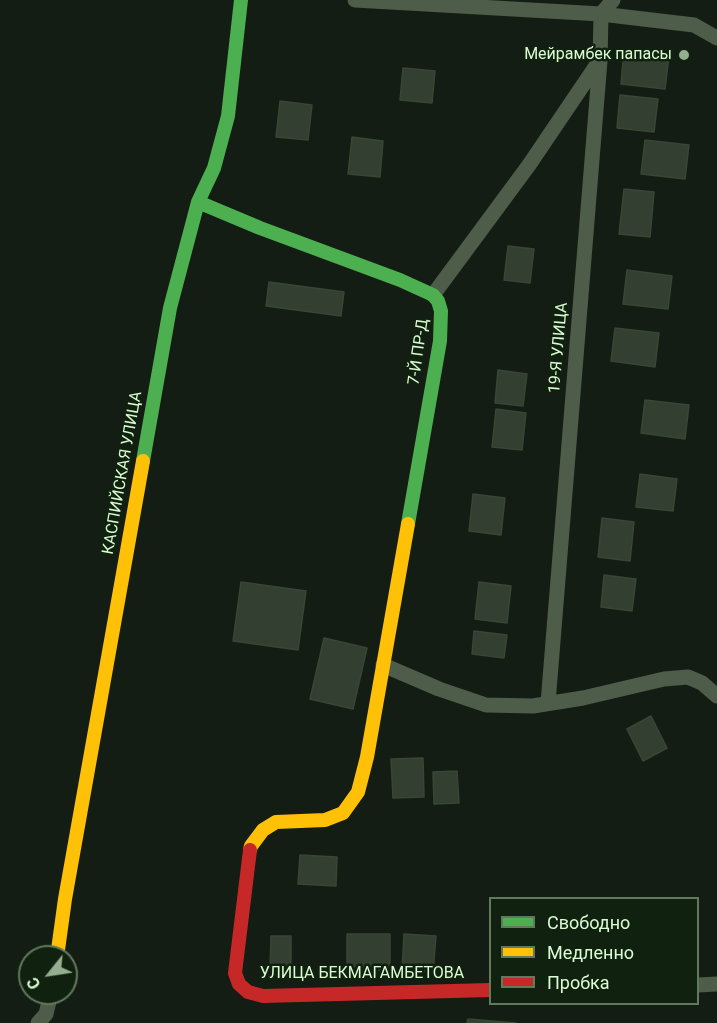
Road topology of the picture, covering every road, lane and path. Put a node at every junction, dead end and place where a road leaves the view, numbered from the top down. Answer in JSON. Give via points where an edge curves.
{"nodes":[{"id":1,"x":241,"y":0,"type":"edge"},
{"id":2,"x":355,"y":0,"type":"edge"},
{"id":3,"x":613,"y":0,"type":"edge"},
{"id":4,"x":601,"y":14,"type":"junction"},
{"id":5,"x":717,"y":38,"type":"edge"},
{"id":6,"x":600,"y":60,"type":"junction"},
{"id":7,"x":198,"y":202,"type":"junction"},
{"id":8,"x":433,"y":296,"type":"junction"},
{"id":9,"x":383,"y":665,"type":"junction"},
{"id":10,"x":717,"y":696,"type":"edge"},
{"id":11,"x":548,"y":703,"type":"junction"},
{"id":12,"x":59,"y":945,"type":"edge"},
{"id":13,"x":717,"y":984,"type":"edge"},
{"id":14,"x":699,"y":985,"type":"edge"},
{"id":15,"x":489,"y":990,"type":"edge"},
{"id":16,"x":48,"y":1005,"type":"edge"},
{"id":17,"x":38,"y":1023,"type":"edge"}],
"edges":[{"from":1,"to":7,"type":"street","name":"КАСПИЙСКАЯ УЛИЦА","via":[[228,116],[214,168]]},
{"from":2,"to":4,"type":"street"},
{"from":3,"to":4,"type":"street"},
{"from":4,"to":5,"type":"street","via":[[694,24]]},
{"from":4,"to":6,"type":"street","name":"19-Я УЛИЦА"},
{"from":6,"to":8,"type":"street","via":[[530,165]]},
{"from":6,"to":11,"type":"street","name":"19-Я УЛИЦА"},
{"from":7,"to":8,"type":"street","name":"7-Й ПР-Д"},
{"from":7,"to":12,"type":"street","name":"КАСПИЙСКАЯ УЛИЦА","via":[[170,308]]},
{"from":8,"to":9,"type":"street","name":"7-Й ПР-Д","via":[[441,311],[440,340]]},
{"from":9,"to":11,"type":"street","via":[[486,705]]},
{"from":9,"to":15,"type":"street","name":"УЛИЦА БЕКМАГАМБЕТОВА","via":[[358,792],[343,813],[326,820],[276,822],[263,830],[251,846],[235,973],[238,984],[263,996]]},
{"from":10,"to":11,"type":"street","via":[[688,677]]},
{"from":13,"to":14,"type":"street"},
{"from":16,"to":17,"type":"street"}]}
